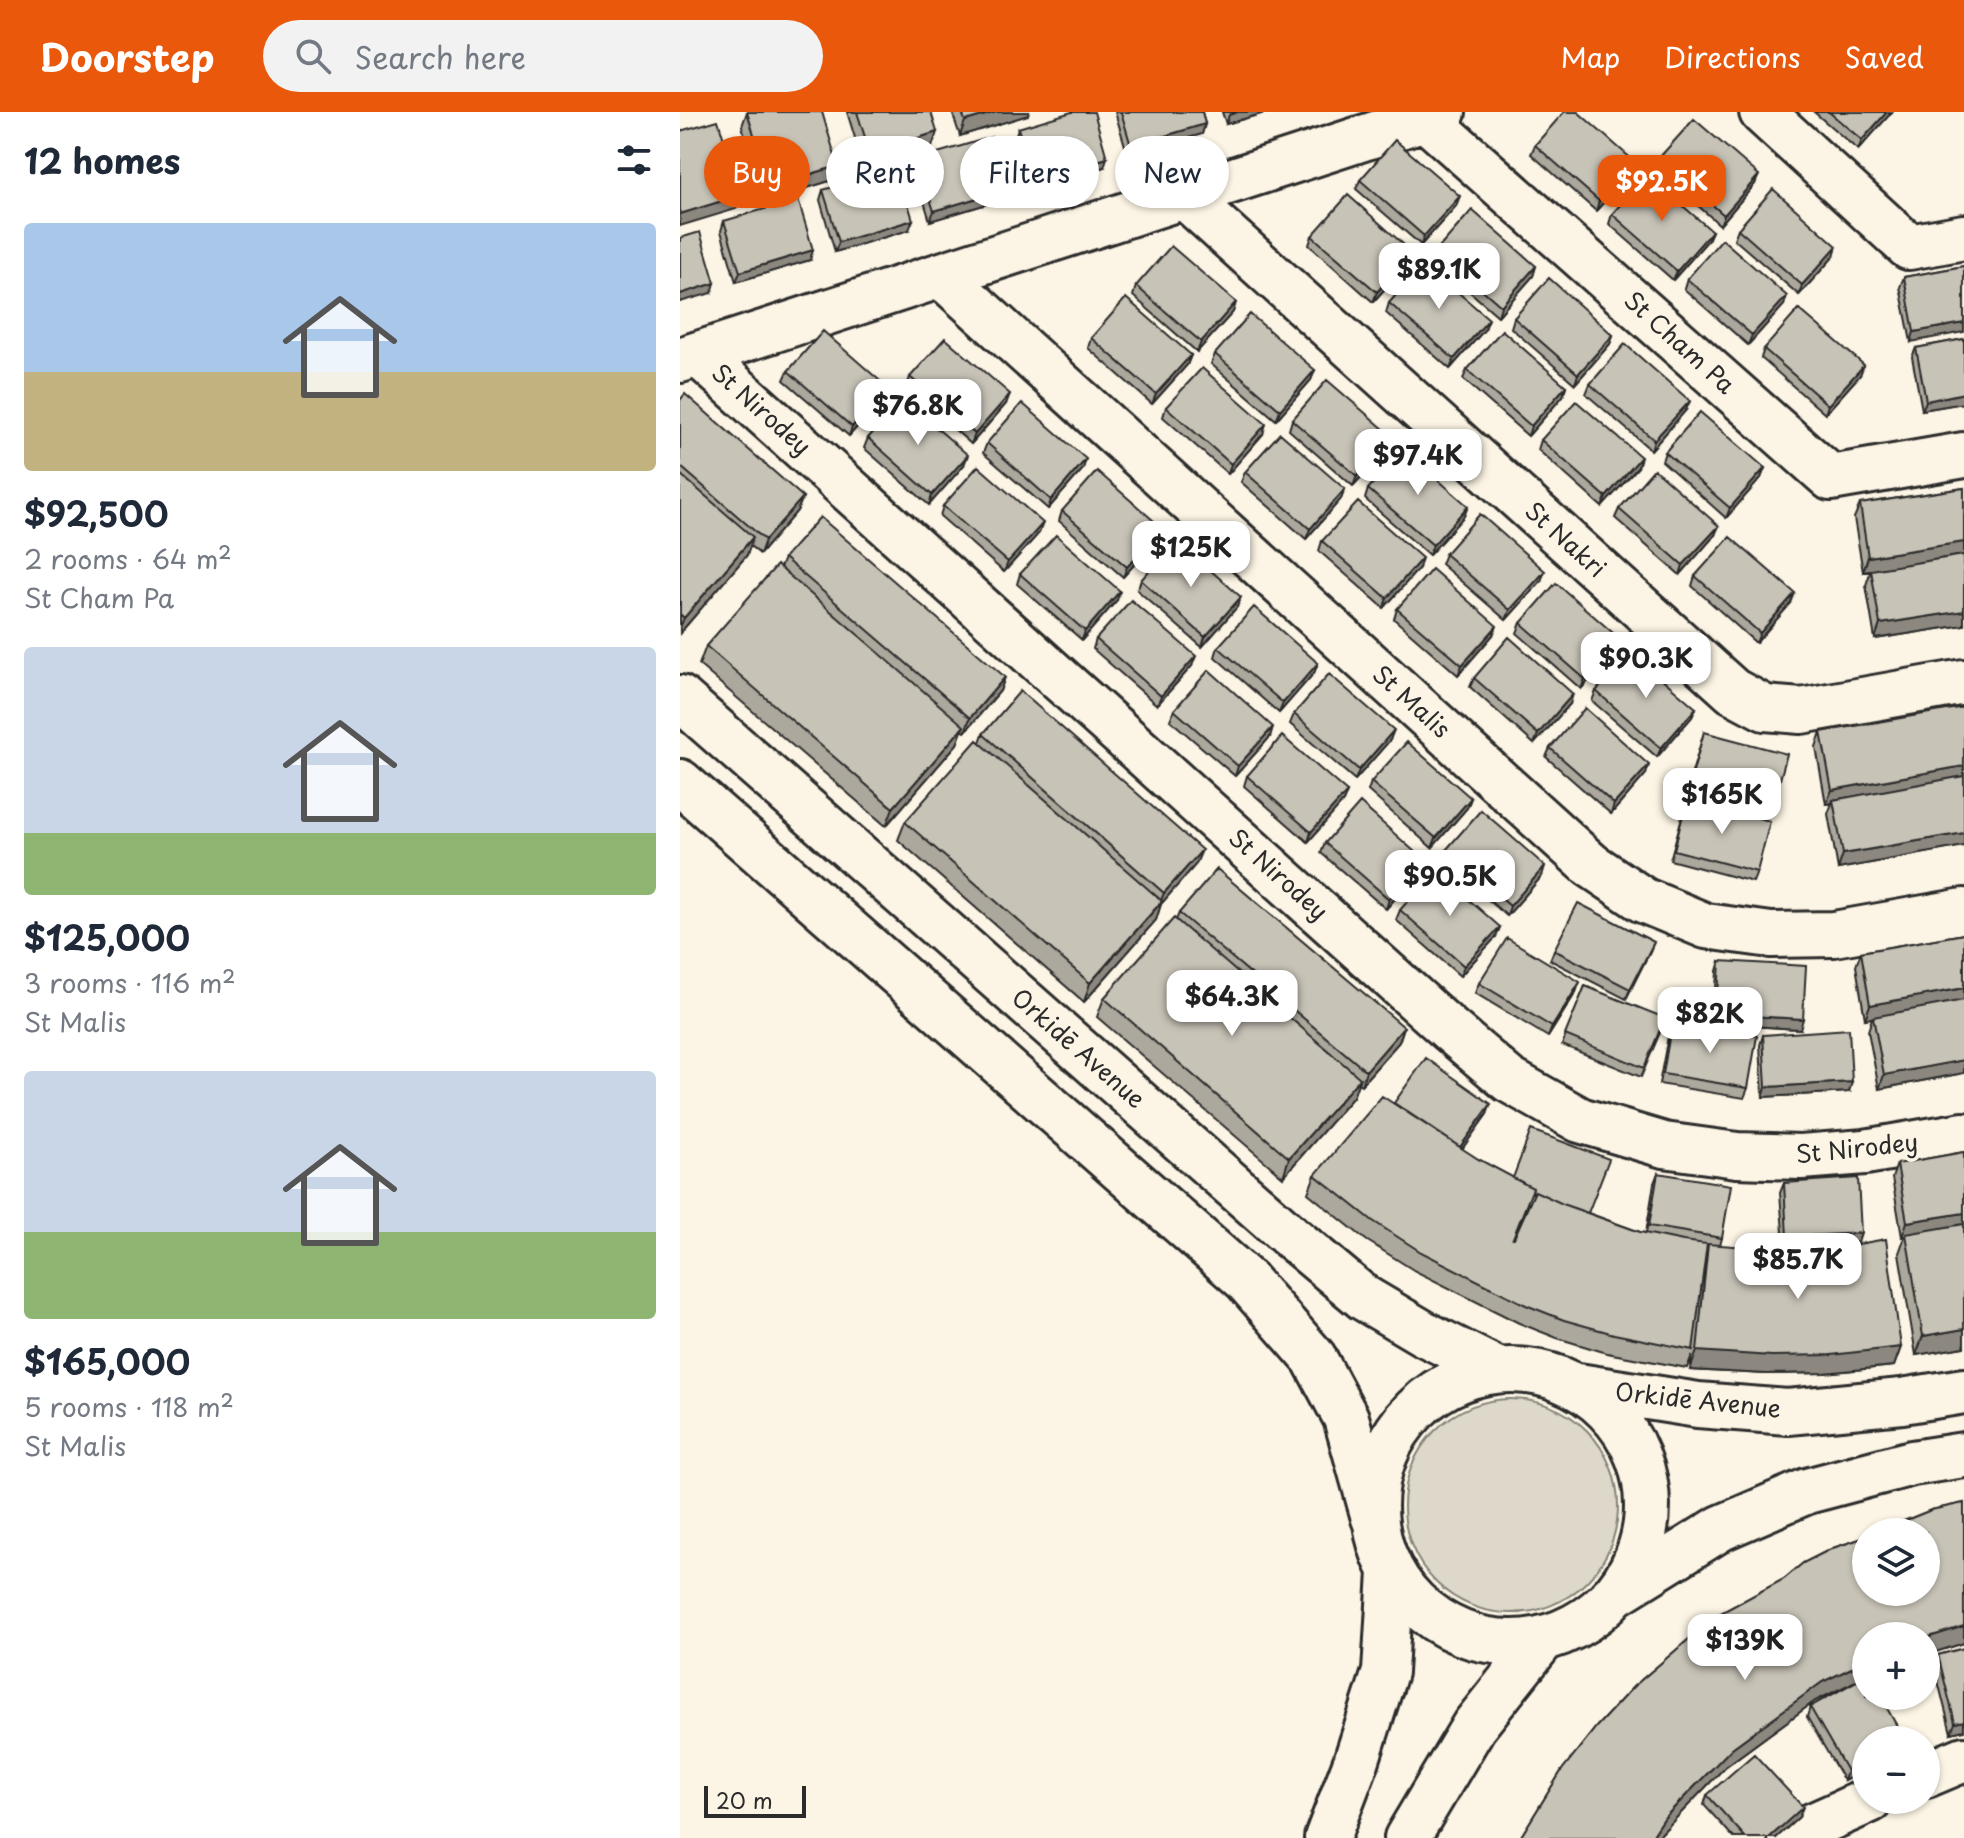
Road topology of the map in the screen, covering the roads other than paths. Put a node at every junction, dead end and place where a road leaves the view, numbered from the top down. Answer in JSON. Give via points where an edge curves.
{"nodes":[{"id":1,"x":1762,"y":112,"type":"edge"},
{"id":2,"x":1434,"y":115,"type":"edge"},
{"id":3,"x":1229,"y":181,"type":"edge"},
{"id":4,"x":1147,"y":208,"type":"edge"},
{"id":5,"x":1197,"y":208,"type":"edge"},
{"id":6,"x":1964,"y":237,"type":"edge"},
{"id":7,"x":941,"y":275,"type":"junction"},
{"id":8,"x":689,"y":357,"type":"edge"},
{"id":9,"x":1964,"y":455,"type":"edge"},
{"id":10,"x":1964,"y":682,"type":"edge"},
{"id":11,"x":680,"y":698,"type":"edge"},
{"id":12,"x":680,"y":782,"type":"edge"},
{"id":13,"x":875,"y":870,"type":"junction"},
{"id":14,"x":1964,"y":911,"type":"edge"},
{"id":15,"x":832,"y":916,"type":"junction"},
{"id":16,"x":1964,"y":1135,"type":"edge"},
{"id":17,"x":1265,"y":1214,"type":"junction"},
{"id":18,"x":1224,"y":1261,"type":"junction"},
{"id":19,"x":1497,"y":1370,"type":"junction"},
{"id":20,"x":1576,"y":1385,"type":"junction"},
{"id":21,"x":1964,"y":1391,"type":"edge"},
{"id":22,"x":1902,"y":1401,"type":"junction"},
{"id":23,"x":1964,"y":1455,"type":"edge"},
{"id":24,"x":1912,"y":1463,"type":"junction"},
{"id":25,"x":1374,"y":1518,"type":"junction"},
{"id":26,"x":1391,"y":1572,"type":"junction"},
{"id":27,"x":1616,"y":1593,"type":"junction"},
{"id":28,"x":1543,"y":1639,"type":"junction"},
{"id":29,"x":1964,"y":1759,"type":"edge"},
{"id":30,"x":1940,"y":1769,"type":"edge"},
{"id":31,"x":1852,"y":1808,"type":"edge"},
{"id":32,"x":1332,"y":1836,"type":"edge"},
{"id":33,"x":1407,"y":1838,"type":"edge"},
{"id":34,"x":1791,"y":1838,"type":"edge"}],
"edges":[{"from":1,"to":6,"type":"street","via":[[1909,247]]},
{"from":2,"to":3,"type":"street"},
{"from":2,"to":9,"type":"street","name":"St Cham Pa","via":[[1831,478]]},
{"from":4,"to":7,"type":"street"},
{"from":5,"to":10,"type":"street","name":"St Nakri","via":[[1733,691],[1765,708],[1801,711]]},
{"from":7,"to":8,"type":"street"},
{"from":7,"to":14,"type":"street","name":"St Malis","via":[[1591,865],[1643,900],[1706,926],[1771,935],[1834,934]]},
{"from":8,"to":16,"type":"street","name":"St Nirodey","via":[[1509,1080],[1580,1120],[1664,1145],[1737,1155],[1865,1152]]},
{"from":11,"to":13,"type":"street","name":"Orkidē Avenue"},
{"from":12,"to":15,"type":"street"},
{"from":13,"to":15,"type":"street"},
{"from":13,"to":17,"type":"street","name":"Orkidē Avenue"},
{"from":15,"to":18,"type":"street"},
{"from":17,"to":18,"type":"street"},
{"from":17,"to":19,"type":"street","name":"Orkidē Avenue","via":[[1364,1298]]},
{"from":18,"to":25,"type":"street","via":[[1314,1358],[1346,1418]]},
{"from":19,"to":20,"type":"street","via":[[1537,1372]]},
{"from":19,"to":25,"type":"street","via":[[1446,1385],[1405,1419],[1380,1466]]},
{"from":20,"to":22,"type":"street","name":"Orkidē Avenue","via":[[1698,1405],[1788,1412]]},
{"from":20,"to":27,"type":"street","via":[[1614,1415],[1639,1457],[1648,1504],[1640,1551]]},
{"from":21,"to":22,"type":"street","name":"Orkidē Avenue"},
{"from":22,"to":24,"type":"street"},
{"from":23,"to":24,"type":"street"},
{"from":24,"to":27,"type":"street","via":[[1807,1491],[1721,1528]]},
{"from":25,"to":26,"type":"street"},
{"from":26,"to":28,"type":"street","via":[[1419,1607],[1455,1631],[1498,1641]]},
{"from":26,"to":32,"type":"street","via":[[1385,1672]]},
{"from":27,"to":28,"type":"street","via":[[1583,1622]]},
{"from":28,"to":33,"type":"street","via":[[1474,1726]]},
{"from":29,"to":30,"type":"street"},
{"from":31,"to":34,"type":"street"}]}
